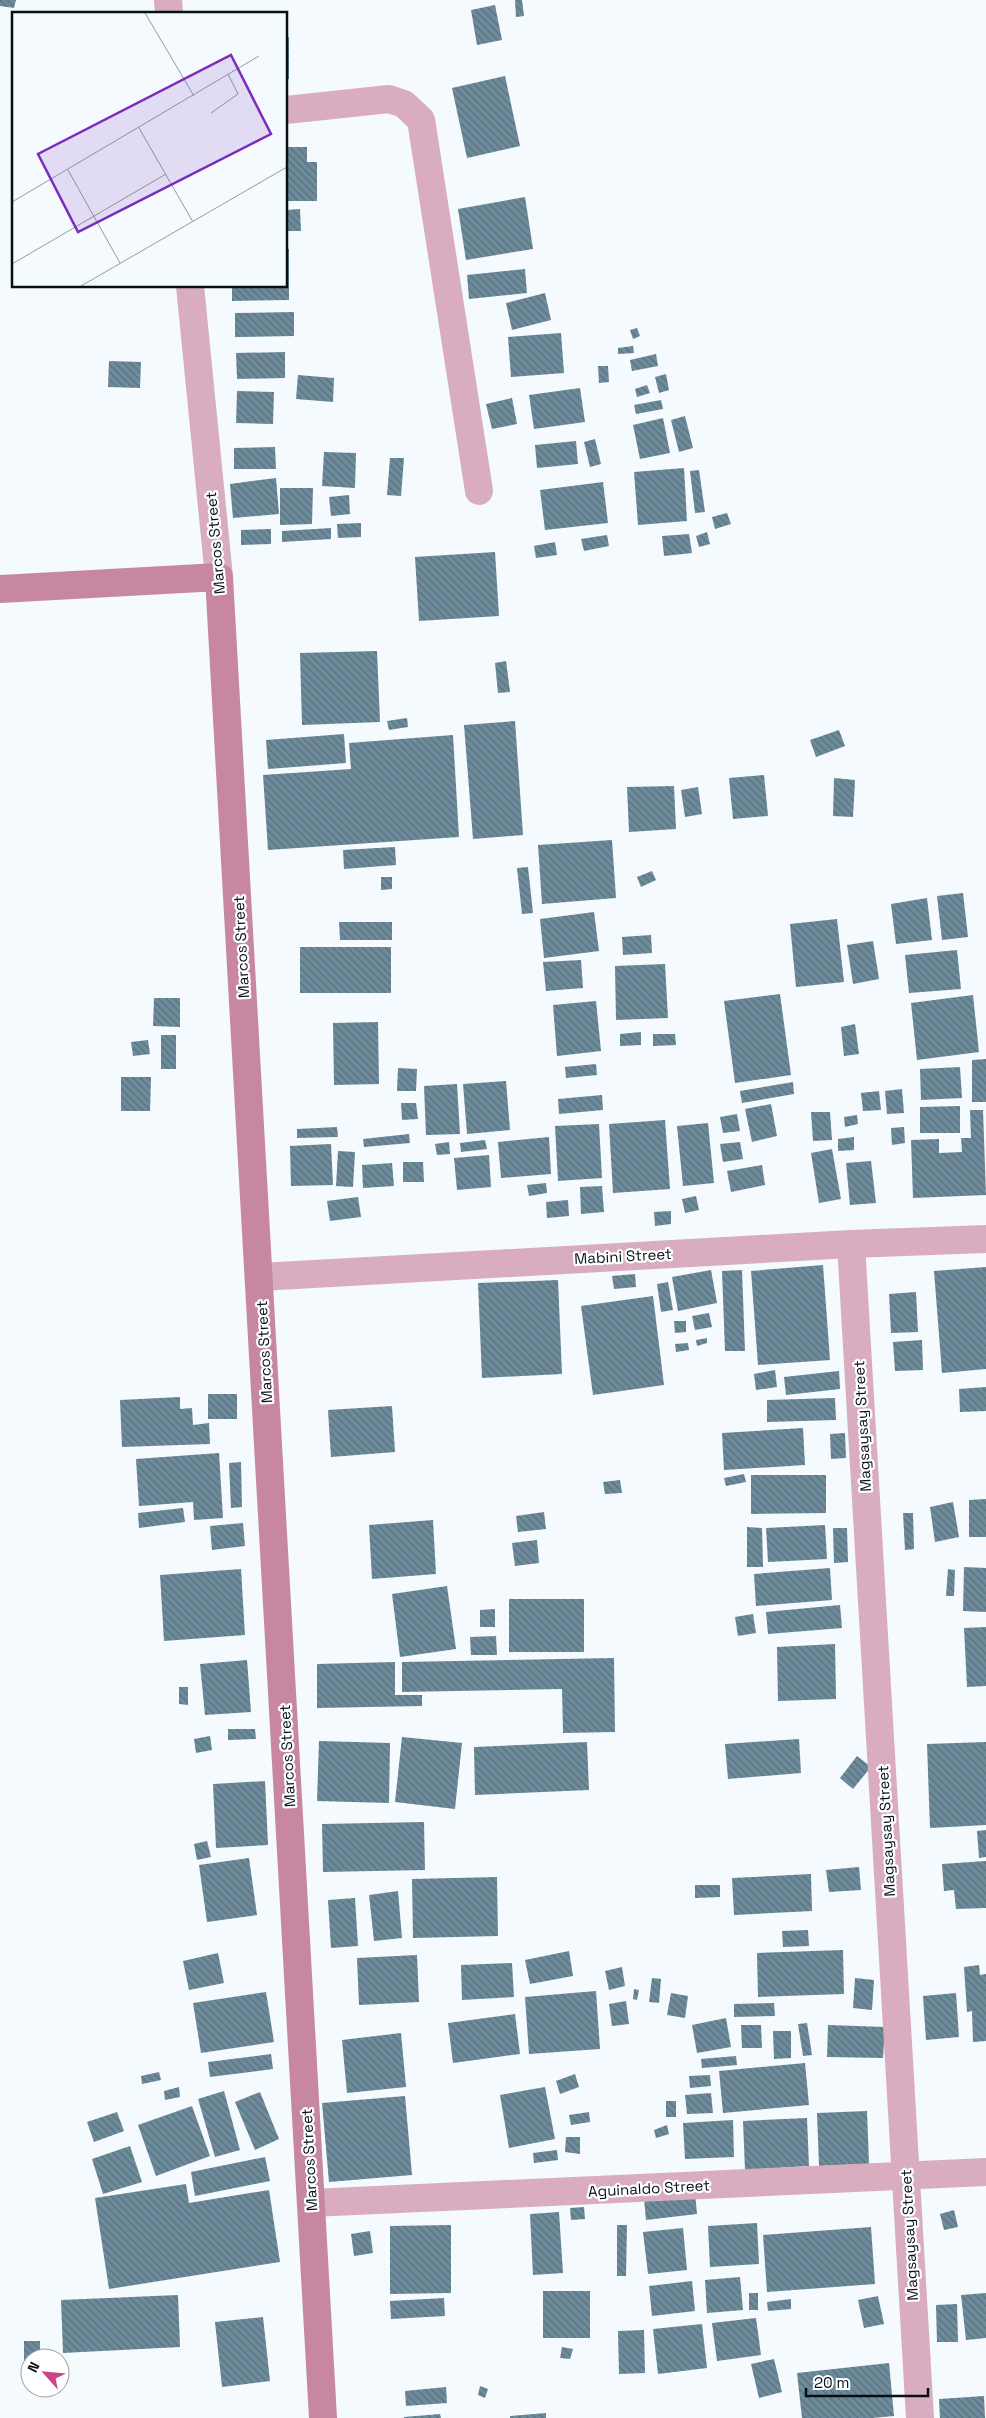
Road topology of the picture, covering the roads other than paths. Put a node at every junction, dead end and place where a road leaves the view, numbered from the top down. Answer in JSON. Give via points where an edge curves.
{"nodes":[{"id":1,"x":288,"y":110,"type":"edge"},
{"id":2,"x":190,"y":288,"type":"edge"},
{"id":3,"x":479,"y":491,"type":"dead end"},
{"id":4,"x":219,"y":577,"type":"junction"},
{"id":5,"x":0,"y":589,"type":"edge"},
{"id":6,"x":986,"y":1239,"type":"edge"},
{"id":7,"x":851,"y":1244,"type":"junction"},
{"id":8,"x":260,"y":1277,"type":"junction"},
{"id":9,"x":986,"y":2172,"type":"edge"},
{"id":10,"x":906,"y":2176,"type":"junction"},
{"id":11,"x":311,"y":2203,"type":"junction"},
{"id":12,"x":324,"y":2418,"type":"edge"},
{"id":13,"x":920,"y":2418,"type":"edge"}],
"edges":[{"from":1,"to":3,"type":"street","via":[[389,100],[404,104],[421,120]]},
{"from":2,"to":4,"type":"street","name":"Marcos Street"},
{"from":4,"to":5,"type":"street"},
{"from":4,"to":8,"type":"street","name":"Marcos Street"},
{"from":6,"to":7,"type":"street","name":"Mabini Street"},
{"from":7,"to":8,"type":"street","name":"Mabini Street"},
{"from":7,"to":10,"type":"street","name":"Magsaysay Street"},
{"from":8,"to":11,"type":"street","name":"Marcos Street"},
{"from":9,"to":10,"type":"street","name":"Aguinaldo Street"},
{"from":10,"to":11,"type":"street","name":"Aguinaldo Street"},
{"from":10,"to":13,"type":"street","name":"Magsaysay Street"},
{"from":11,"to":12,"type":"street","name":"Marcos Street"}]}
